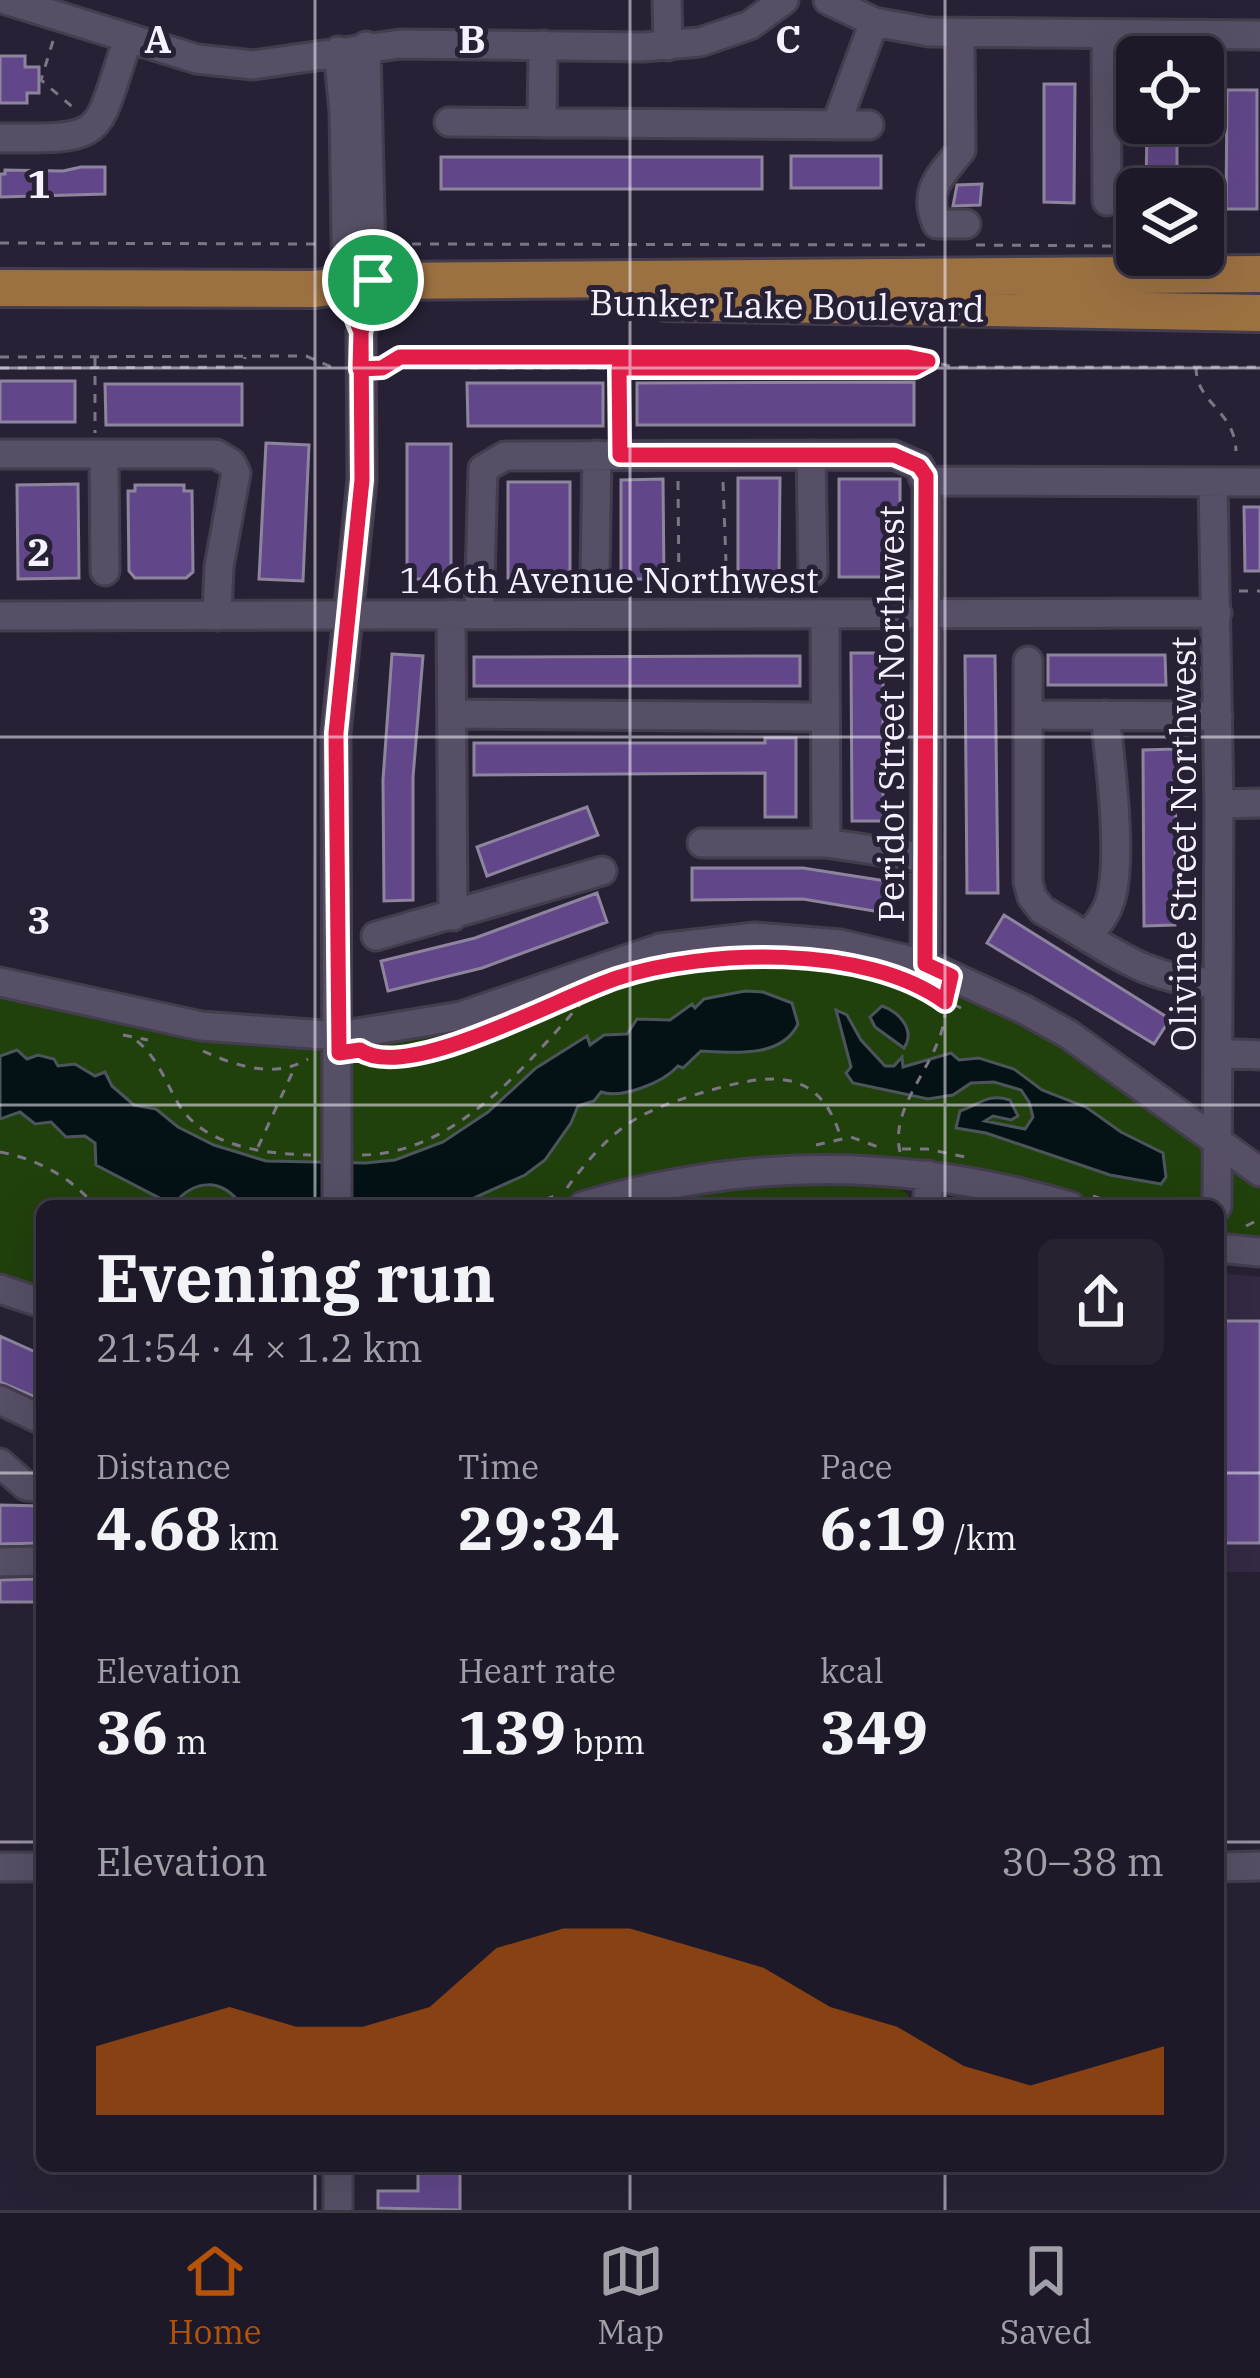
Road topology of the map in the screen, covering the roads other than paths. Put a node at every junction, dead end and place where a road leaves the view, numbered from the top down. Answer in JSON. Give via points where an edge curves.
{"nodes":[{"id":1,"x":6,"y":0,"type":"edge"},
{"id":2,"x":667,"y":0,"type":"edge"},
{"id":3,"x":784,"y":0,"type":"edge"},
{"id":4,"x":827,"y":0,"type":"edge"},
{"id":5,"x":874,"y":22,"type":"junction"},
{"id":6,"x":960,"y":33,"type":"junction"},
{"id":7,"x":1106,"y":34,"type":"junction"},
{"id":8,"x":1260,"y":35,"type":"edge"},
{"id":9,"x":128,"y":39,"type":"junction"},
{"id":10,"x":543,"y":45,"type":"junction"},
{"id":11,"x":668,"y":46,"type":"junction"},
{"id":12,"x":352,"y":48,"type":"junction"},
{"id":13,"x":448,"y":122,"type":"dead end"},
{"id":14,"x":542,"y":123,"type":"junction"},
{"id":15,"x":836,"y":125,"type":"junction"},
{"id":16,"x":869,"y":125,"type":"dead end"},
{"id":17,"x":0,"y":138,"type":"edge"},
{"id":18,"x":1107,"y":201,"type":"dead end"},
{"id":19,"x":971,"y":235,"type":"road end"},
{"id":20,"x":1260,"y":274,"type":"edge"},
{"id":21,"x":0,"y":288,"type":"edge"},
{"id":22,"x":352,"y":296,"type":"junction"},
{"id":23,"x":1260,"y":313,"type":"edge"},
{"id":24,"x":0,"y":454,"type":"edge"},
{"id":25,"x":98,"y":454,"type":"junction"},
{"id":26,"x":608,"y":455,"type":"junction"},
{"id":27,"x":811,"y":455,"type":"junction"},
{"id":28,"x":922,"y":473,"type":"junction"},
{"id":29,"x":1213,"y":482,"type":"junction"},
{"id":30,"x":1260,"y":482,"type":"edge"},
{"id":31,"x":105,"y":571,"type":"dead end"},
{"id":32,"x":813,"y":571,"type":"dead end"},
{"id":33,"x":596,"y":574,"type":"dead end"},
{"id":34,"x":465,"y":614,"type":"junction"},
{"id":35,"x":1217,"y":614,"type":"junction"},
{"id":36,"x":0,"y":616,"type":"edge"},
{"id":37,"x":217,"y":616,"type":"junction"},
{"id":38,"x":348,"y":616,"type":"junction"},
{"id":39,"x":825,"y":616,"type":"junction"},
{"id":40,"x":927,"y":616,"type":"junction"},
{"id":41,"x":1028,"y":662,"type":"dead end"},
{"id":42,"x":452,"y":714,"type":"junction"},
{"id":43,"x":1028,"y":716,"type":"junction"},
{"id":44,"x":1105,"y":716,"type":"junction"},
{"id":45,"x":1218,"y":716,"type":"junction"},
{"id":46,"x":824,"y":717,"type":"junction"},
{"id":47,"x":1260,"y":803,"type":"edge"},
{"id":48,"x":1220,"y":804,"type":"junction"},
{"id":49,"x":702,"y":843,"type":"dead end"},
{"id":50,"x":826,"y":843,"type":"junction"},
{"id":51,"x":926,"y":857,"type":"junction"},
{"id":52,"x":602,"y":871,"type":"dead end"},
{"id":53,"x":453,"y":916,"type":"junction"},
{"id":54,"x":376,"y":936,"type":"dead end"},
{"id":55,"x":1088,"y":936,"type":"junction"},
{"id":56,"x":0,"y":982,"type":"edge"},
{"id":57,"x":1219,"y":983,"type":"junction"},
{"id":58,"x":939,"y":984,"type":"junction"},
{"id":59,"x":339,"y":1045,"type":"junction"},
{"id":60,"x":1218,"y":1053,"type":"junction"},
{"id":61,"x":1260,"y":1055,"type":"edge"},
{"id":62,"x":1218,"y":1143,"type":"junction"},
{"id":63,"x":1260,"y":1172,"type":"edge"},
{"id":64,"x":916,"y":1173,"type":"junction"},
{"id":65,"x":337,"y":1200,"type":"edge"},
{"id":66,"x":573,"y":1200,"type":"edge"},
{"id":67,"x":926,"y":1200,"type":"edge"},
{"id":68,"x":1047,"y":1200,"type":"edge"},
{"id":69,"x":1217,"y":1200,"type":"edge"},
{"id":70,"x":1224,"y":1249,"type":"edge"},
{"id":71,"x":1260,"y":1252,"type":"edge"},
{"id":72,"x":0,"y":1288,"type":"edge"},
{"id":73,"x":36,"y":1302,"type":"edge"},
{"id":74,"x":0,"y":1400,"type":"edge"},
{"id":75,"x":36,"y":1417,"type":"edge"},
{"id":76,"x":0,"y":1462,"type":"edge"},
{"id":77,"x":22,"y":1487,"type":"edge"},
{"id":78,"x":0,"y":1562,"type":"edge"},
{"id":79,"x":36,"y":1562,"type":"edge"},
{"id":80,"x":1260,"y":1866,"type":"edge"},
{"id":81,"x":0,"y":1867,"type":"edge"},
{"id":82,"x":36,"y":1867,"type":"edge"},
{"id":83,"x":1224,"y":1867,"type":"edge"},
{"id":84,"x":338,"y":2172,"type":"edge"},
{"id":85,"x":338,"y":2210,"type":"edge"}],
"edges":[{"from":1,"to":9,"type":"street"},
{"from":2,"to":11,"type":"street"},
{"from":3,"to":11,"type":"street","via":[[725,36]]},
{"from":4,"to":5,"type":"street"},
{"from":5,"to":6,"type":"street"},
{"from":5,"to":15,"type":"street"},
{"from":6,"to":7,"type":"street"},
{"from":6,"to":19,"type":"street","via":[[961,150],[937,176],[931,209],[937,224]]},
{"from":7,"to":8,"type":"street"},
{"from":7,"to":18,"type":"street"},
{"from":9,"to":12,"type":"street","via":[[234,64]]},
{"from":9,"to":17,"type":"street","via":[[93,128],[65,139]]},
{"from":10,"to":11,"type":"street"},
{"from":10,"to":12,"type":"street"},
{"from":10,"to":14,"type":"street"},
{"from":12,"to":22,"type":"street"},
{"from":13,"to":14,"type":"street"},
{"from":14,"to":15,"type":"street"},
{"from":15,"to":16,"type":"street"},
{"from":20,"to":22,"type":"main road","name":"Bunker Lake Boulevard"},
{"from":21,"to":22,"type":"main road","name":"Bunker Lake Boulevard"},
{"from":22,"to":23,"type":"main road","name":"Bunker Lake Boulevard"},
{"from":22,"to":38,"type":"street","via":[[362,480]]},
{"from":24,"to":25,"type":"street"},
{"from":25,"to":31,"type":"street"},
{"from":25,"to":37,"type":"street","via":[[216,454],[231,463]]},
{"from":26,"to":27,"type":"street"},
{"from":26,"to":33,"type":"street"},
{"from":26,"to":34,"type":"street","via":[[490,461]]},
{"from":27,"to":28,"type":"street","via":[[894,455]]},
{"from":27,"to":32,"type":"street"},
{"from":28,"to":29,"type":"street"},
{"from":28,"to":40,"type":"street","name":"Peridot Street Northwest"},
{"from":29,"to":30,"type":"street"},
{"from":29,"to":35,"type":"street","name":"Olivine Street Northwest"},
{"from":34,"to":38,"type":"street","name":"146th Avenue Northwest"},
{"from":34,"to":39,"type":"street","name":"146th Avenue Northwest"},
{"from":34,"to":42,"type":"street"},
{"from":35,"to":40,"type":"street","name":"146th Avenue Northwest"},
{"from":35,"to":45,"type":"street","name":"Olivine Street Northwest"},
{"from":36,"to":37,"type":"street","name":"146th Avenue Northwest"},
{"from":37,"to":38,"type":"street","name":"146th Avenue Northwest"},
{"from":38,"to":59,"type":"street","via":[[336,733]]},
{"from":39,"to":40,"type":"street","name":"146th Avenue Northwest"},
{"from":39,"to":46,"type":"street"},
{"from":40,"to":51,"type":"street","name":"Peridot Street Northwest"},
{"from":41,"to":43,"type":"street"},
{"from":42,"to":46,"type":"street"},
{"from":42,"to":53,"type":"street"},
{"from":43,"to":44,"type":"street"},
{"from":43,"to":55,"type":"street","via":[[1032,897]]},
{"from":44,"to":45,"type":"street"},
{"from":44,"to":55,"type":"street","via":[[1112,886]]},
{"from":45,"to":48,"type":"street","name":"Olivine Street Northwest"},
{"from":46,"to":50,"type":"street"},
{"from":47,"to":48,"type":"street"},
{"from":48,"to":57,"type":"street","name":"Olivine Street Northwest"},
{"from":49,"to":50,"type":"street"},
{"from":50,"to":51,"type":"street"},
{"from":51,"to":58,"type":"street","name":"Peridot Street Northwest"},
{"from":52,"to":53,"type":"street"},
{"from":53,"to":54,"type":"street"},
{"from":55,"to":57,"type":"street","via":[[1166,979]]},
{"from":56,"to":59,"type":"street","via":[[201,1027]]},
{"from":57,"to":60,"type":"street","name":"Olivine Street Northwest"},
{"from":58,"to":59,"type":"street","via":[[881,951],[800,938],[706,940]]},
{"from":58,"to":62,"type":"street","via":[[1068,1034]]},
{"from":59,"to":65,"type":"street","bridge":true},
{"from":60,"to":61,"type":"street"},
{"from":60,"to":62,"type":"street","name":"Olivine Street Northwest"},
{"from":62,"to":63,"type":"street"},
{"from":62,"to":69,"type":"street","name":"Olivine Street Northwest"},
{"from":64,"to":66,"type":"street","via":[[728,1173]]},
{"from":64,"to":67,"type":"street"},
{"from":64,"to":68,"type":"street"},
{"from":70,"to":71,"type":"street"},
{"from":72,"to":73,"type":"street"},
{"from":74,"to":75,"type":"street"},
{"from":76,"to":77,"type":"street"},
{"from":78,"to":79,"type":"street"},
{"from":80,"to":83,"type":"street"},
{"from":81,"to":82,"type":"street"},
{"from":84,"to":85,"type":"street"}]}
